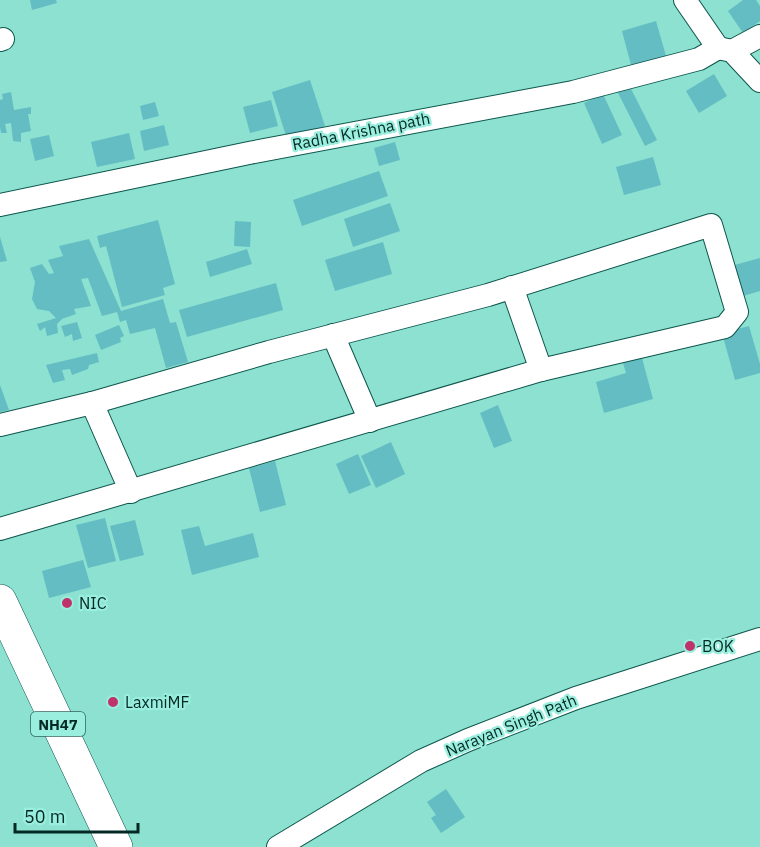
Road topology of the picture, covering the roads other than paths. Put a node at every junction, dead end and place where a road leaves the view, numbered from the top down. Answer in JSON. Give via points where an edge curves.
{"nodes":[{"id":1,"x":685,"y":0,"type":"edge"},
{"id":2,"x":760,"y":36,"type":"edge"},
{"id":3,"x":725,"y":49,"type":"junction"},
{"id":4,"x":760,"y":81,"type":"edge"},
{"id":5,"x":0,"y":205,"type":"edge"},
{"id":6,"x":512,"y":287,"type":"junction"},
{"id":7,"x":333,"y":335,"type":"junction"},
{"id":8,"x":541,"y":370,"type":"junction"},
{"id":9,"x":92,"y":403,"type":"junction"},
{"id":10,"x":370,"y":421,"type":"junction"},
{"id":11,"x":0,"y":425,"type":"edge"},
{"id":12,"x":131,"y":492,"type":"junction"},
{"id":13,"x":0,"y":529,"type":"edge"},
{"id":14,"x":0,"y":601,"type":"edge"},
{"id":15,"x":760,"y":639,"type":"edge"},
{"id":16,"x":0,"y":646,"type":"edge"},
{"id":17,"x":93,"y":847,"type":"edge"},
{"id":18,"x":116,"y":847,"type":"edge"},
{"id":19,"x":278,"y":847,"type":"edge"}],
"edges":[{"from":1,"to":3,"type":"street"},
{"from":2,"to":3,"type":"street","name":"Radha Krishna path"},
{"from":3,"to":4,"type":"street"},
{"from":3,"to":5,"type":"street","name":"Radha Krishna path","via":[[573,92],[226,157]]},
{"from":6,"to":7,"type":"street"},
{"from":6,"to":8,"type":"street"},
{"from":6,"to":8,"type":"street","via":[[711,225],[737,312],[725,327]]},
{"from":7,"to":9,"type":"street"},
{"from":7,"to":10,"type":"street"},
{"from":8,"to":10,"type":"street"},
{"from":9,"to":11,"type":"street"},
{"from":9,"to":12,"type":"street"},
{"from":10,"to":12,"type":"street"},
{"from":12,"to":13,"type":"street"},
{"from":14,"to":18,"type":"highway","number":"NH47"},
{"from":15,"to":19,"type":"street","name":"Narayan Singh Path","via":[[576,698],[468,740],[421,761]]},
{"from":16,"to":17,"type":"highway","number":"NH47"}]}
